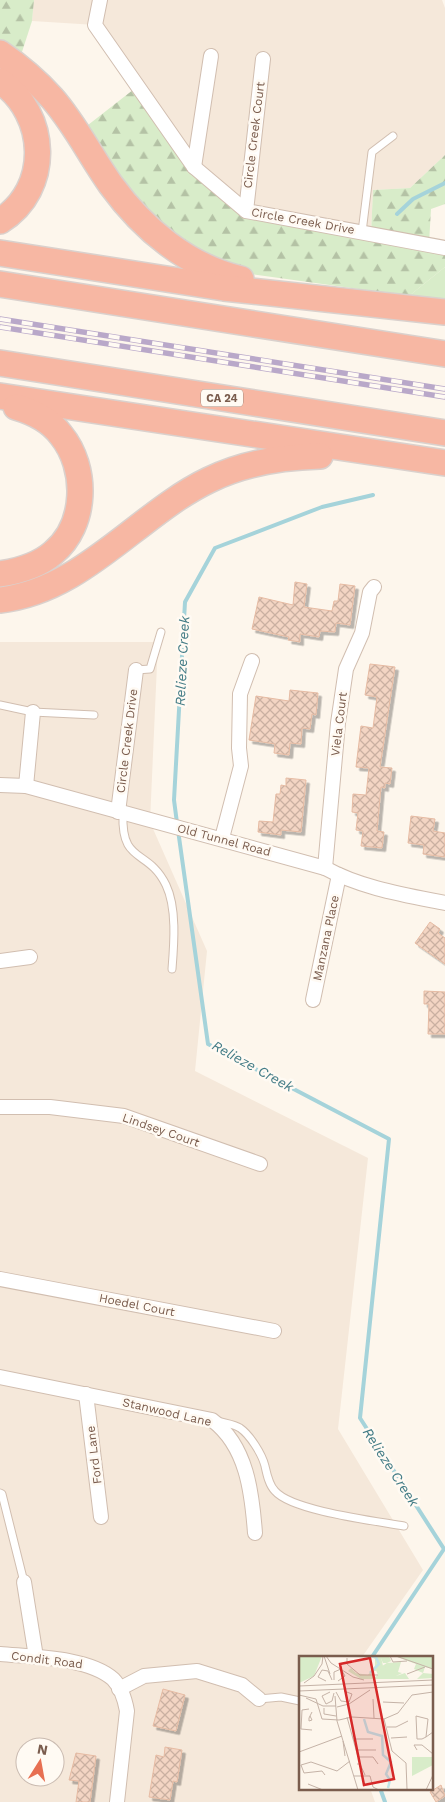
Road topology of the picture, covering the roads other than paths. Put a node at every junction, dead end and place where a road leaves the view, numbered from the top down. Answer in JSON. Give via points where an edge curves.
{"nodes":[{"id":1,"x":100,"y":0,"type":"edge"},
{"id":2,"x":0,"y":53,"type":"edge"},
{"id":3,"x":211,"y":56,"type":"dead end"},
{"id":4,"x":263,"y":59,"type":"dead end"},
{"id":5,"x":0,"y":81,"type":"edge"},
{"id":6,"x":393,"y":136,"type":"dead end"},
{"id":7,"x":194,"y":167,"type":"junction"},
{"id":8,"x":246,"y":211,"type":"junction"},
{"id":9,"x":0,"y":221,"type":"edge"},
{"id":10,"x":362,"y":232,"type":"junction"},
{"id":11,"x":445,"y":248,"type":"edge"},
{"id":12,"x":0,"y":253,"type":"edge"},
{"id":13,"x":0,"y":284,"type":"edge"},
{"id":14,"x":321,"y":298,"type":"junction"},
{"id":15,"x":445,"y":312,"type":"edge"},
{"id":16,"x":445,"y":354,"type":"edge"},
{"id":17,"x":0,"y":363,"type":"edge"},
{"id":18,"x":0,"y":396,"type":"edge"},
{"id":19,"x":0,"y":403,"type":"edge"},
{"id":20,"x":445,"y":433,"type":"edge"},
{"id":21,"x":409,"y":459,"type":"junction"},
{"id":22,"x":445,"y":463,"type":"edge"},
{"id":23,"x":0,"y":574,"type":"edge"},
{"id":24,"x":374,"y":587,"type":"dead end"},
{"id":25,"x":0,"y":600,"type":"edge"},
{"id":26,"x":161,"y":632,"type":"dead end"},
{"id":27,"x":252,"y":661,"type":"dead end"},
{"id":28,"x":136,"y":670,"type":"joint"},
{"id":29,"x":0,"y":705,"type":"edge"},
{"id":30,"x":33,"y":712,"type":"junction"},
{"id":31,"x":94,"y":715,"type":"dead end"},
{"id":32,"x":0,"y":785,"type":"edge"},
{"id":33,"x":26,"y":786,"type":"junction"},
{"id":34,"x":120,"y":813,"type":"junction"},
{"id":35,"x":222,"y":838,"type":"junction"},
{"id":36,"x":325,"y":868,"type":"junction"},
{"id":37,"x":338,"y":875,"type":"junction"},
{"id":38,"x":445,"y":903,"type":"edge"},
{"id":39,"x":30,"y":957,"type":"dead end"},
{"id":40,"x":0,"y":961,"type":"edge"},
{"id":41,"x":172,"y":969,"type":"dead end"},
{"id":42,"x":313,"y":1000,"type":"dead end"},
{"id":43,"x":0,"y":1107,"type":"edge"},
{"id":44,"x":260,"y":1164,"type":"dead end"},
{"id":45,"x":0,"y":1279,"type":"edge"},
{"id":46,"x":274,"y":1331,"type":"dead end"},
{"id":47,"x":0,"y":1376,"type":"edge"},
{"id":48,"x":86,"y":1394,"type":"junction"},
{"id":49,"x":212,"y":1420,"type":"junction"},
{"id":50,"x":0,"y":1494,"type":"edge"},
{"id":51,"x":101,"y":1517,"type":"dead end"},
{"id":52,"x":404,"y":1526,"type":"dead end"},
{"id":53,"x":255,"y":1534,"type":"dead end"},
{"id":54,"x":24,"y":1582,"type":"joint"},
{"id":55,"x":0,"y":1654,"type":"edge"},
{"id":56,"x":36,"y":1657,"type":"junction"},
{"id":57,"x":119,"y":1689,"type":"junction"},
{"id":58,"x":259,"y":1699,"type":"joint"},
{"id":59,"x":299,"y":1701,"type":"edge"},
{"id":60,"x":117,"y":1802,"type":"edge"}],
"edges":[{"from":1,"to":7,"type":"street","name":"Circle Creek Drive","via":[[96,25]]},
{"from":2,"to":14,"type":"highway","via":[[53,99],[111,185],[164,242],[200,264],[232,277]]},
{"from":3,"to":7,"type":"street"},
{"from":4,"to":8,"type":"street","name":"Circle Creek Court"},
{"from":5,"to":9,"type":"highway","via":[[26,107],[35,127],[38,147],[37,169],[30,188],[19,206]]},
{"from":6,"to":10,"type":"lane","via":[[372,152]]},
{"from":7,"to":8,"type":"street","name":"Circle Creek Drive"},
{"from":8,"to":10,"type":"street","name":"Circle Creek Drive"},
{"from":10,"to":11,"type":"street","name":"Circle Creek Drive"},
{"from":12,"to":14,"type":"highway","via":[[224,288]]},
{"from":13,"to":16,"type":"highway"},
{"from":14,"to":15,"type":"highway"},
{"from":17,"to":20,"type":"highway","number":"CA 24"},
{"from":18,"to":21,"type":"highway"},
{"from":19,"to":23,"type":"highway","via":[[47,420],[61,434],[77,466],[80,486],[75,522],[54,553],[22,570]]},
{"from":21,"to":22,"type":"highway"},
{"from":21,"to":25,"type":"highway","via":[[300,456],[240,468],[182,495],[62,579],[36,591]]},
{"from":24,"to":36,"type":"street","name":"Viela Court","via":[[370,592],[362,633],[346,669]]},
{"from":26,"to":28,"type":"lane","via":[[150,669]]},
{"from":27,"to":35,"type":"street","via":[[240,694],[242,766]]},
{"from":28,"to":34,"type":"street","name":"Circle Creek Drive"},
{"from":29,"to":30,"type":"lane"},
{"from":30,"to":31,"type":"lane"},
{"from":30,"to":33,"type":"street"},
{"from":32,"to":33,"type":"street","name":"Old Tunnel Road"},
{"from":33,"to":34,"type":"street","name":"Old Tunnel Road"},
{"from":34,"to":35,"type":"street","name":"Old Tunnel Road"},
{"from":34,"to":41,"type":"lane","via":[[128,848],[150,864],[167,886],[174,928]]},
{"from":35,"to":36,"type":"street","name":"Old Tunnel Road"},
{"from":36,"to":37,"type":"street","name":"Old Tunnel Road"},
{"from":37,"to":38,"type":"street","name":"Old Tunnel Road","via":[[400,894]]},
{"from":37,"to":42,"type":"street","name":"Manzana Place"},
{"from":39,"to":40,"type":"street"},
{"from":43,"to":44,"type":"street","name":"Lindsey Court","via":[[50,1107],[124,1116]]},
{"from":45,"to":46,"type":"street","name":"Hoedel Court"},
{"from":47,"to":48,"type":"street","name":"Stanwood Lane"},
{"from":48,"to":49,"type":"street","name":"Stanwood Lane"},
{"from":48,"to":51,"type":"street","name":"Ford Lane"},
{"from":49,"to":52,"type":"lane","via":[[239,1428],[264,1463],[275,1492],[289,1500],[311,1508]]},
{"from":49,"to":53,"type":"street","name":"Stanwood Lane","via":[[226,1430],[240,1456],[252,1492]]},
{"from":50,"to":54,"type":"lane"},
{"from":54,"to":56,"type":"street"},
{"from":55,"to":56,"type":"street","name":"Condit Road"},
{"from":56,"to":57,"type":"street","name":"Condit Road","via":[[92,1666],[114,1680]]},
{"from":57,"to":58,"type":"street","via":[[144,1676],[197,1671],[242,1685]]},
{"from":57,"to":60,"type":"street","name":"Condit Road","via":[[127,1711]]},
{"from":58,"to":59,"type":"lane","via":[[281,1697]]}]}
